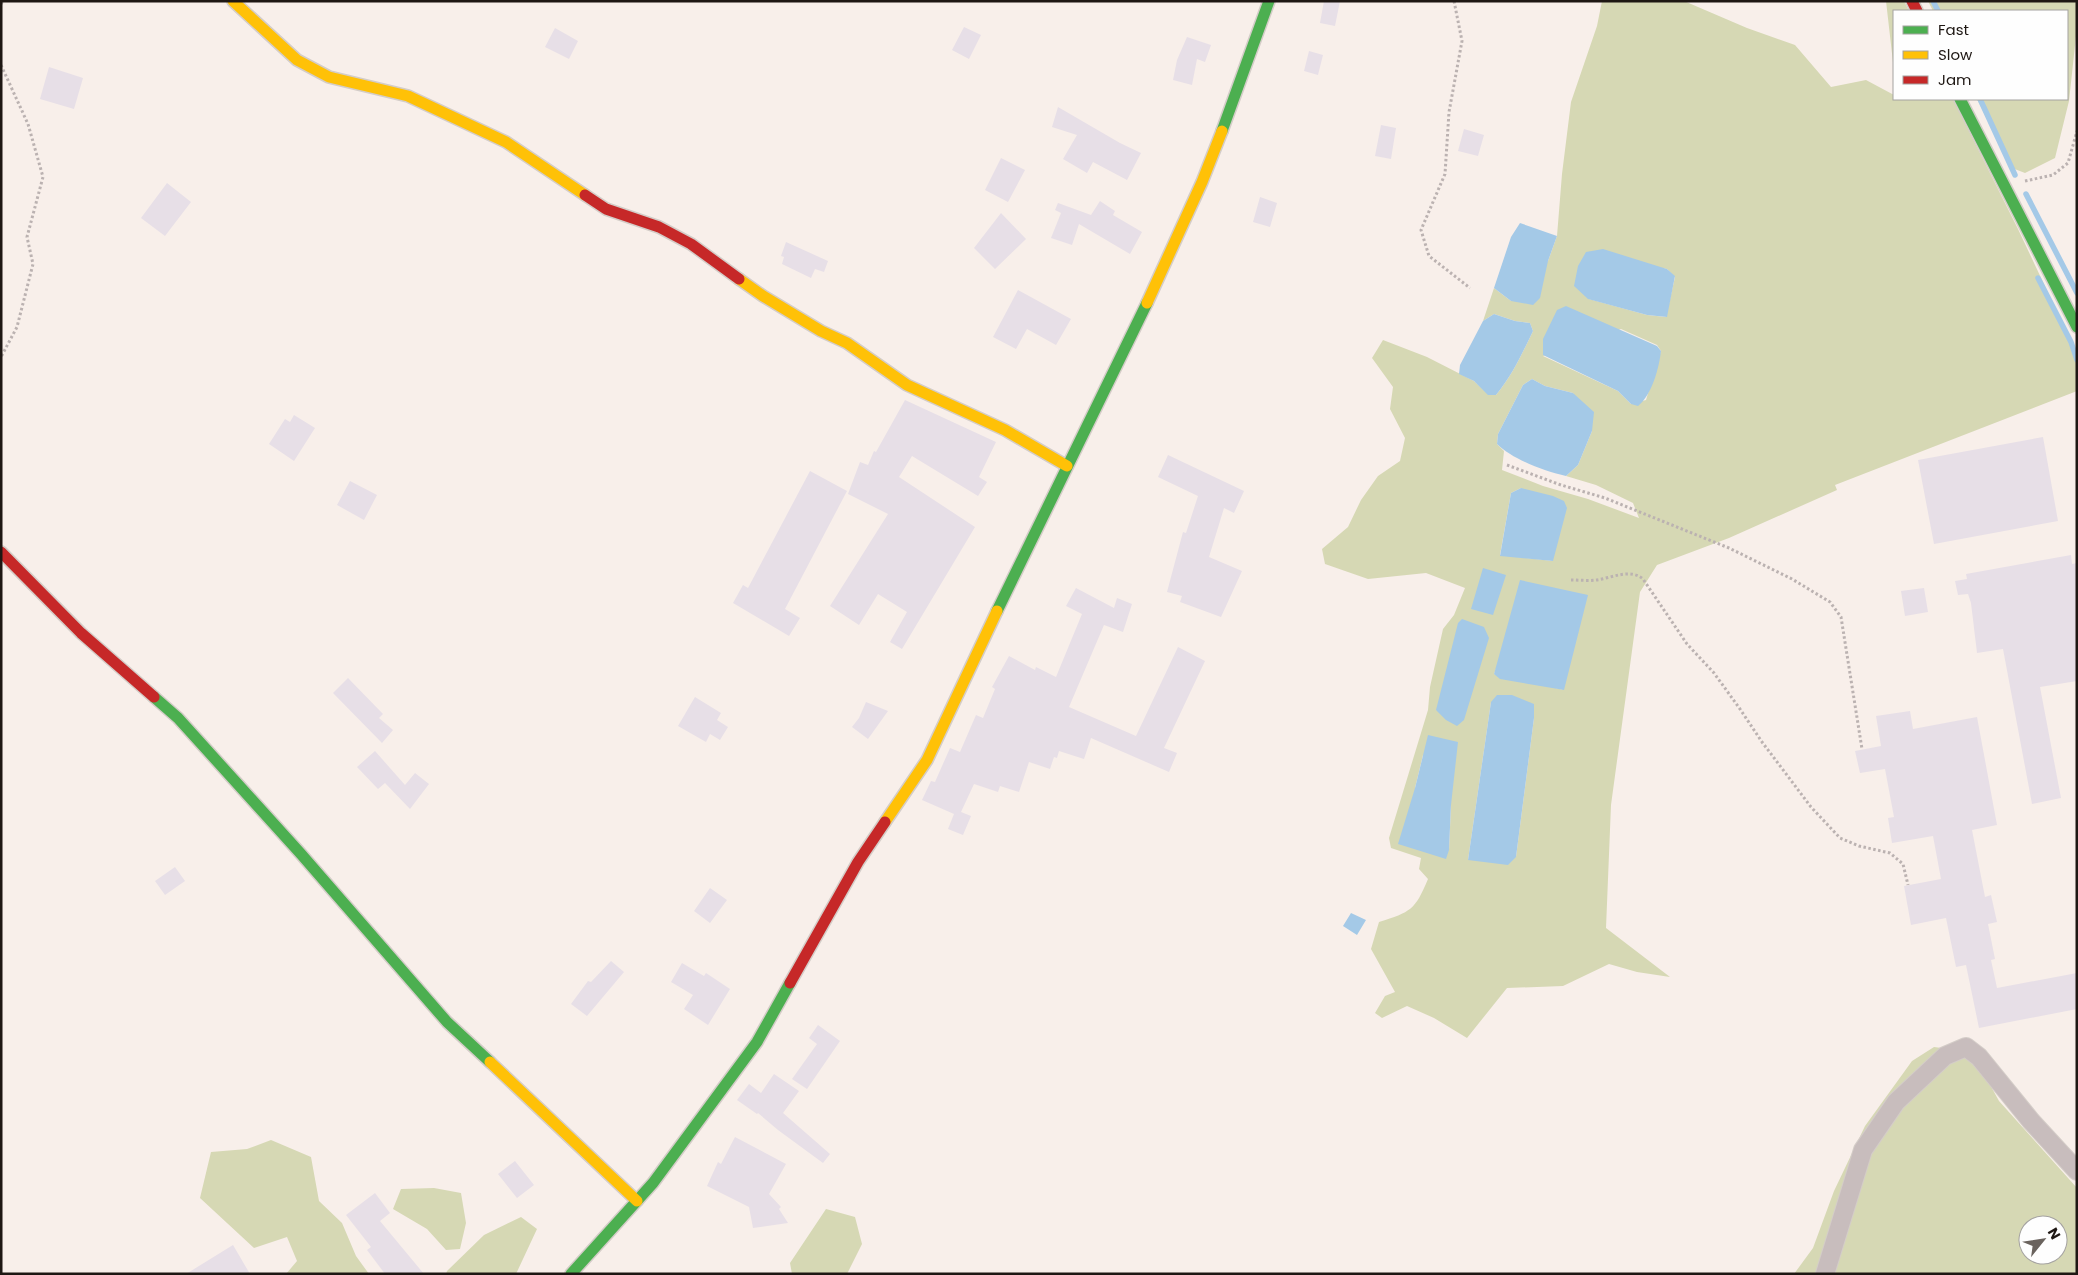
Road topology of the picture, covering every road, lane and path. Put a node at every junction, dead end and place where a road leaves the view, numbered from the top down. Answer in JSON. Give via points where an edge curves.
{"nodes":[{"id":1,"x":233,"y":1,"type":"edge"},
{"id":2,"x":1269,"y":1,"type":"edge"},
{"id":3,"x":1454,"y":1,"type":"edge"},
{"id":4,"x":1,"y":64,"type":"edge"},
{"id":5,"x":1961,"y":100,"type":"edge"},
{"id":6,"x":2077,"y":131,"type":"edge"},
{"id":7,"x":2002,"y":181,"type":"junction"},
{"id":8,"x":1470,"y":288,"type":"dead end"},
{"id":9,"x":2077,"y":327,"type":"edge"},
{"id":10,"x":1,"y":357,"type":"edge"},
{"id":11,"x":1508,"y":465,"type":"dead end"},
{"id":12,"x":1067,"y":466,"type":"junction"},
{"id":13,"x":1,"y":552,"type":"edge"},
{"id":14,"x":1571,"y":580,"type":"dead end"},
{"id":15,"x":1862,"y":750,"type":"dead end"},
{"id":16,"x":1908,"y":885,"type":"dead end"},
{"id":17,"x":2077,"y":1171,"type":"edge"},
{"id":18,"x":637,"y":1201,"type":"junction"},
{"id":19,"x":571,"y":1274,"type":"edge"},
{"id":20,"x":1825,"y":1274,"type":"edge"}],
"edges":[{"from":1,"to":12,"type":"street","via":[[297,60],[329,77],[408,96],[506,142],[606,209],[659,228],[691,244],[764,296],[821,331],[848,343],[907,385],[1005,430]]},
{"from":2,"to":12,"type":"street","via":[[1202,182]]},
{"from":3,"to":8,"type":"path","via":[[1462,41],[1449,112],[1445,174],[1421,230],[1429,256]]},
{"from":4,"to":10,"type":"path","via":[[28,124],[43,176],[27,236],[33,264],[17,327]]},
{"from":5,"to":7,"type":"street"},
{"from":6,"to":7,"type":"path","via":[[2068,163],[2053,176],[2032,181]]},
{"from":7,"to":9,"type":"street"},
{"from":11,"to":15,"type":"path","via":[[1560,486],[1605,498],[1710,540],[1792,579],[1830,602],[1841,617]]},
{"from":12,"to":18,"type":"street","via":[[927,760],[858,862],[757,1042]]},
{"from":13,"to":18,"type":"street","via":[[81,633],[178,718],[447,1022]]},
{"from":14,"to":16,"type":"path","via":[[1594,581],[1625,574],[1637,574],[1643,579],[1687,644],[1714,673],[1811,807],[1840,838],[1890,853],[1903,864]]},
{"from":17,"to":20,"type":"street","via":[[2031,1121],[1979,1056],[1966,1047],[1945,1056],[1896,1102],[1863,1150]]},
{"from":18,"to":19,"type":"street"}]}
